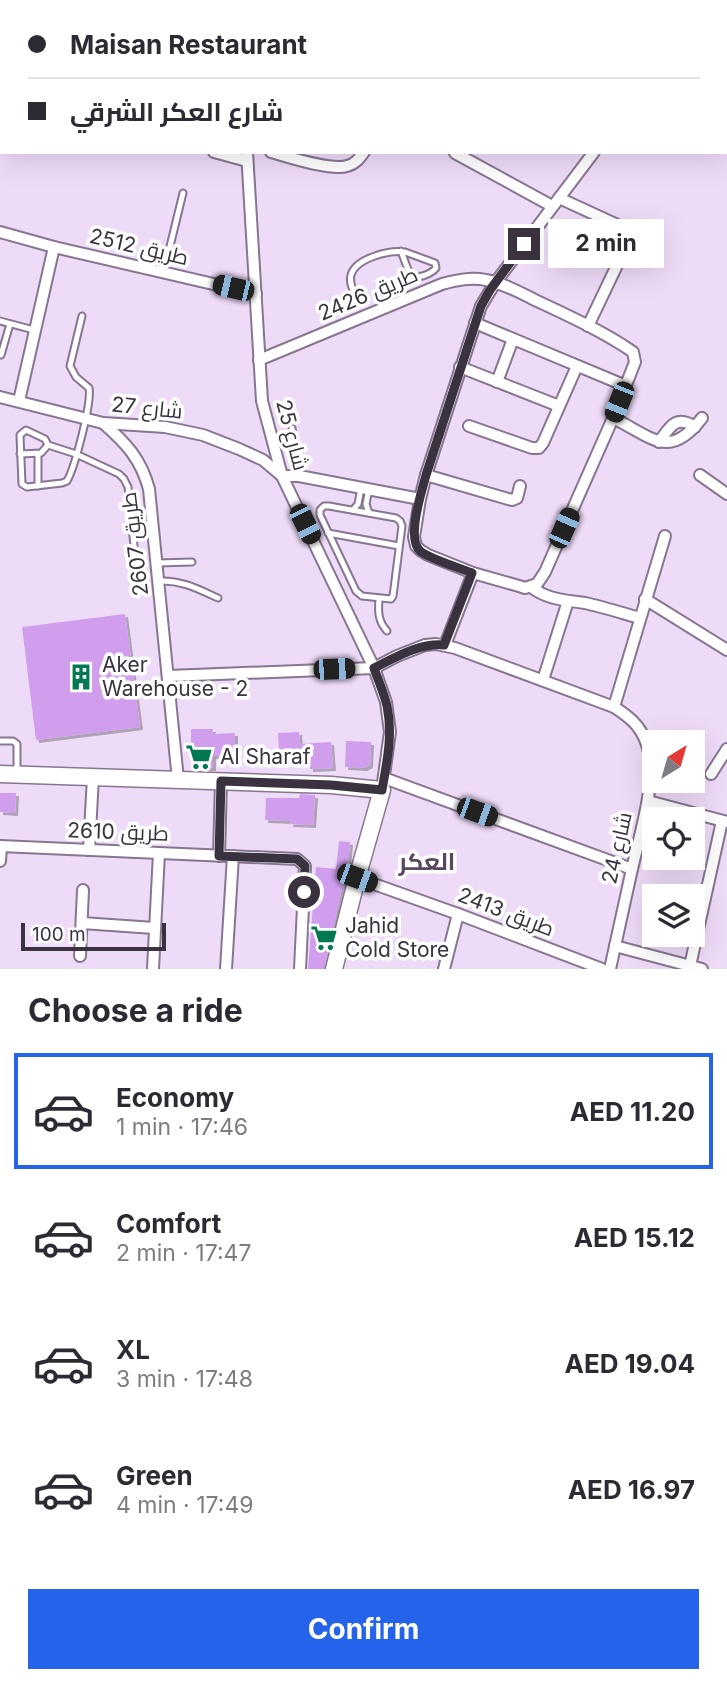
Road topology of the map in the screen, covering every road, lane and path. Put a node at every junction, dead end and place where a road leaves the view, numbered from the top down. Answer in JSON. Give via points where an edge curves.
{"nodes":[{"id":1,"x":227,"y":154,"type":"edge"},
{"id":2,"x":279,"y":154,"type":"edge"},
{"id":3,"x":362,"y":154,"type":"edge"},
{"id":4,"x":457,"y":154,"type":"edge"},
{"id":5,"x":592,"y":154,"type":"edge"},
{"id":6,"x":247,"y":157,"type":"edge"},
{"id":7,"x":183,"y":193,"type":"dead end"},
{"id":8,"x":556,"y":202,"type":"junction"},
{"id":9,"x":0,"y":232,"type":"edge"},
{"id":10,"x":54,"y":247,"type":"junction"},
{"id":11,"x":401,"y":251,"type":"junction"},
{"id":12,"x":164,"y":272,"type":"junction"},
{"id":13,"x":420,"y":276,"type":"junction"},
{"id":14,"x":495,"y":282,"type":"junction"},
{"id":15,"x":426,"y":291,"type":"junction"},
{"id":16,"x":256,"y":293,"type":"junction"},
{"id":17,"x":356,"y":297,"type":"dead end"},
{"id":18,"x":82,"y":316,"type":"dead end"},
{"id":19,"x":0,"y":321,"type":"edge"},
{"id":20,"x":475,"y":323,"type":"junction"},
{"id":21,"x":10,"y":324,"type":"junction"},
{"id":22,"x":587,"y":326,"type":"junction"},
{"id":23,"x":35,"y":330,"type":"junction"},
{"id":24,"x":513,"y":339,"type":"junction"},
{"id":25,"x":1,"y":355,"type":"edge"},
{"id":26,"x":259,"y":360,"type":"junction"},
{"id":27,"x":577,"y":366,"type":"junction"},
{"id":28,"x":460,"y":368,"type":"junction"},
{"id":29,"x":498,"y":382,"type":"junction"},
{"id":30,"x":626,"y":386,"type":"junction"},
{"id":31,"x":0,"y":397,"type":"edge"},
{"id":32,"x":19,"y":401,"type":"junction"},
{"id":33,"x":559,"y":406,"type":"junction"},
{"id":34,"x":613,"y":418,"type":"junction"},
{"id":35,"x":85,"y":419,"type":"junction"},
{"id":36,"x":103,"y":423,"type":"junction"},
{"id":37,"x":468,"y":426,"type":"dead end"},
{"id":38,"x":292,"y":428,"type":"dead end"},
{"id":39,"x":659,"y":442,"type":"junction"},
{"id":40,"x":48,"y":445,"type":"junction"},
{"id":41,"x":20,"y":454,"type":"junction"},
{"id":42,"x":38,"y":454,"type":"junction"},
{"id":43,"x":76,"y":454,"type":"junction"},
{"id":44,"x":426,"y":475,"type":"junction"},
{"id":45,"x":700,"y":475,"type":"dead end"},
{"id":46,"x":282,"y":476,"type":"junction"},
{"id":47,"x":299,"y":476,"type":"junction"},
{"id":48,"x":38,"y":486,"type":"junction"},
{"id":49,"x":520,"y":486,"type":"dead end"},
{"id":50,"x":365,"y":488,"type":"junction"},
{"id":51,"x":727,"y":494,"type":"edge"},
{"id":52,"x":420,"y":499,"type":"junction"},
{"id":53,"x":352,"y":510,"type":"junction"},
{"id":54,"x":369,"y":513,"type":"junction"},
{"id":55,"x":328,"y":533,"type":"junction"},
{"id":56,"x":665,"y":536,"type":"dead end"},
{"id":57,"x":399,"y":546,"type":"junction"},
{"id":58,"x":192,"y":562,"type":"dead end"},
{"id":59,"x":158,"y":563,"type":"junction"},
{"id":60,"x":472,"y":573,"type":"junction"},
{"id":61,"x":159,"y":581,"type":"junction"},
{"id":62,"x":138,"y":585,"type":"dead end"},
{"id":63,"x":531,"y":587,"type":"junction"},
{"id":64,"x":218,"y":598,"type":"dead end"},
{"id":65,"x":379,"y":599,"type":"junction"},
{"id":66,"x":645,"y":599,"type":"junction"},
{"id":67,"x":568,"y":601,"type":"junction"},
{"id":68,"x":640,"y":618,"type":"junction"},
{"id":69,"x":387,"y":631,"type":"dead end"},
{"id":70,"x":444,"y":645,"type":"junction"},
{"id":71,"x":727,"y":650,"type":"edge"},
{"id":72,"x":374,"y":668,"type":"junction"},
{"id":73,"x":168,"y":676,"type":"junction"},
{"id":74,"x":543,"y":680,"type":"junction"},
{"id":75,"x":614,"y":707,"type":"junction"},
{"id":76,"x":0,"y":741,"type":"edge"},
{"id":77,"x":727,"y":749,"type":"edge"},
{"id":78,"x":0,"y":774,"type":"edge"},
{"id":79,"x":17,"y":774,"type":"junction"},
{"id":80,"x":711,"y":774,"type":"dead end"},
{"id":81,"x":93,"y":777,"type":"junction"},
{"id":82,"x":178,"y":780,"type":"junction"},
{"id":83,"x":221,"y":781,"type":"junction"},
{"id":84,"x":383,"y":784,"type":"junction"},
{"id":85,"x":648,"y":801,"type":"junction"},
{"id":86,"x":724,"y":821,"type":"edge"},
{"id":87,"x":0,"y":846,"type":"edge"},
{"id":88,"x":89,"y":850,"type":"junction"},
{"id":89,"x":159,"y":853,"type":"junction"},
{"id":90,"x":219,"y":856,"type":"junction"},
{"id":91,"x":233,"y":856,"type":"junction"},
{"id":92,"x":0,"y":862,"type":"edge"},
{"id":93,"x":632,"y":869,"type":"junction"},
{"id":94,"x":357,"y":878,"type":"junction"},
{"id":95,"x":83,"y":890,"type":"dead end"},
{"id":96,"x":458,"y":914,"type":"junction"},
{"id":97,"x":82,"y":923,"type":"junction"},
{"id":98,"x":154,"y":928,"type":"junction"},
{"id":99,"x":615,"y":946,"type":"junction"},
{"id":100,"x":80,"y":956,"type":"dead end"},
{"id":101,"x":690,"y":966,"type":"junction"},
{"id":102,"x":153,"y":969,"type":"edge"},
{"id":103,"x":226,"y":969,"type":"edge"},
{"id":104,"x":300,"y":969,"type":"edge"},
{"id":105,"x":334,"y":969,"type":"edge"},
{"id":106,"x":444,"y":969,"type":"edge"},
{"id":107,"x":602,"y":969,"type":"edge"},
{"id":108,"x":610,"y":969,"type":"edge"},
{"id":109,"x":702,"y":969,"type":"edge"}],
"edges":[{"from":1,"to":6,"type":"street"},
{"from":2,"to":3,"type":"street","via":[[334,167],[346,167]]},
{"from":4,"to":8,"type":"street"},
{"from":5,"to":8,"type":"street"},
{"from":6,"to":16,"type":"street","name":"شارع 25"},
{"from":7,"to":12,"type":"lane"},
{"from":8,"to":14,"type":"street"},
{"from":8,"to":22,"type":"street","via":[[622,227],[630,239]]},
{"from":9,"to":10,"type":"street","name":"طريق 2512"},
{"from":10,"to":12,"type":"street","name":"طريق 2512"},
{"from":10,"to":23,"type":"street"},
{"from":11,"to":13,"type":"lane","via":[[410,275]]},
{"from":11,"to":13,"type":"lane","via":[[436,264],[434,271]]},
{"from":11,"to":17,"type":"lane","via":[[378,254],[355,268],[350,280]]},
{"from":12,"to":16,"type":"street","name":"طريق 2512"},
{"from":13,"to":15,"type":"lane"},
{"from":14,"to":15,"type":"street","name":"طريق 2426","via":[[465,279]]},
{"from":14,"to":20,"type":"street"},
{"from":14,"to":22,"type":"street"},
{"from":15,"to":26,"type":"street","name":"طريق 2426"},
{"from":16,"to":26,"type":"street","name":"شارع 25"},
{"from":18,"to":35,"type":"lane","via":[[71,366],[90,391]]},
{"from":19,"to":21,"type":"lane"},
{"from":20,"to":24,"type":"street"},
{"from":20,"to":28,"type":"street"},
{"from":21,"to":23,"type":"lane"},
{"from":21,"to":25,"type":"lane"},
{"from":22,"to":30,"type":"street","via":[[635,356]]},
{"from":23,"to":32,"type":"street"},
{"from":24,"to":27,"type":"street"},
{"from":24,"to":29,"type":"street"},
{"from":26,"to":46,"type":"street","name":"شارع 25","via":[[262,401]]},
{"from":27,"to":30,"type":"street"},
{"from":27,"to":33,"type":"street"},
{"from":28,"to":29,"type":"street"},
{"from":28,"to":44,"type":"street"},
{"from":29,"to":33,"type":"street"},
{"from":30,"to":34,"type":"street"},
{"from":31,"to":32,"type":"street","name":"شارع 27"},
{"from":32,"to":35,"type":"street","name":"شارع 27"},
{"from":33,"to":37,"type":"street","via":[[539,448]]},
{"from":34,"to":39,"type":"street"},
{"from":34,"to":63,"type":"street","via":[[545,572]]},
{"from":35,"to":36,"type":"street","name":"شارع 27"},
{"from":35,"to":43,"type":"lane"},
{"from":36,"to":46,"type":"street","name":"شارع 27","via":[[203,435],[263,460]]},
{"from":36,"to":59,"type":"street","name":"طريق 2607","via":[[126,444],[143,470]]},
{"from":38,"to":47,"type":"lane"},
{"from":39,"to":39,"type":"street","via":[[676,441],[699,423],[678,422]]},
{"from":40,"to":41,"type":"lane","via":[[45,439],[23,431]]},
{"from":40,"to":42,"type":"lane"},
{"from":40,"to":43,"type":"lane"},
{"from":41,"to":42,"type":"lane"},
{"from":41,"to":48,"type":"lane","via":[[22,484]]},
{"from":42,"to":48,"type":"lane"},
{"from":43,"to":48,"type":"lane","via":[[67,481]]},
{"from":43,"to":62,"type":"lane","via":[[127,483]]},
{"from":44,"to":49,"type":"street","via":[[512,500]]},
{"from":44,"to":52,"type":"street"},
{"from":45,"to":51,"type":"street"},
{"from":46,"to":47,"type":"street"},
{"from":46,"to":72,"type":"street","name":"شارع 25"},
{"from":47,"to":50,"type":"street"},
{"from":50,"to":52,"type":"street"},
{"from":50,"to":53,"type":"lane"},
{"from":50,"to":54,"type":"lane"},
{"from":52,"to":60,"type":"street","via":[[416,546]]},
{"from":53,"to":54,"type":"lane"},
{"from":53,"to":55,"type":"lane","via":[[322,508],[320,515]]},
{"from":54,"to":57,"type":"lane","via":[[400,521]]},
{"from":55,"to":57,"type":"lane"},
{"from":55,"to":65,"type":"lane","via":[[357,593]]},
{"from":56,"to":66,"type":"street"},
{"from":57,"to":65,"type":"lane","via":[[393,596]]},
{"from":58,"to":59,"type":"lane"},
{"from":59,"to":61,"type":"street","name":"طريق 2607"},
{"from":60,"to":63,"type":"street"},
{"from":60,"to":70,"type":"street"},
{"from":61,"to":64,"type":"lane","via":[[183,583]]},
{"from":61,"to":73,"type":"street","name":"طريق 2607"},
{"from":63,"to":67,"type":"street"},
{"from":65,"to":69,"type":"lane","via":[[379,616]]},
{"from":66,"to":68,"type":"street"},
{"from":66,"to":71,"type":"street"},
{"from":67,"to":68,"type":"street"},
{"from":67,"to":74,"type":"street"},
{"from":68,"to":75,"type":"street"},
{"from":70,"to":72,"type":"street","name":"شارع 24","via":[[425,645]]},
{"from":70,"to":74,"type":"street","name":"شارع 24"},
{"from":72,"to":73,"type":"street"},
{"from":72,"to":84,"type":"street","name":"شارع 25","via":[[389,718]]},
{"from":73,"to":82,"type":"street","name":"طريق 2607"},
{"from":74,"to":75,"type":"street","name":"شارع 24"},
{"from":75,"to":85,"type":"street","name":"شارع 24","via":[[630,717],[646,741],[650,755]]},
{"from":76,"to":79,"type":"lane","via":[[17,744]]},
{"from":77,"to":80,"type":"street"},
{"from":78,"to":79,"type":"street"},
{"from":79,"to":81,"type":"street"},
{"from":81,"to":82,"type":"street"},
{"from":81,"to":88,"type":"street"},
{"from":82,"to":83,"type":"street"},
{"from":83,"to":84,"type":"street"},
{"from":83,"to":90,"type":"street"},
{"from":84,"to":93,"type":"street"},
{"from":84,"to":94,"type":"street"},
{"from":85,"to":86,"type":"street"},
{"from":85,"to":93,"type":"street","name":"شارع 24"},
{"from":86,"to":101,"type":"street"},
{"from":87,"to":88,"type":"street","name":"طريق 2610"},
{"from":87,"to":92,"type":"street","name":"طريق 2610"},
{"from":88,"to":89,"type":"street","name":"طريق 2610"},
{"from":89,"to":90,"type":"street","name":"طريق 2610"},
{"from":89,"to":98,"type":"street"},
{"from":90,"to":91,"type":"street","name":"طريق 2610"},
{"from":91,"to":103,"type":"street"},
{"from":91,"to":104,"type":"street","name":"طريق 2610","via":[[293,858],[305,866]]},
{"from":93,"to":99,"type":"street","name":"شارع 24"},
{"from":94,"to":96,"type":"street","name":"طريق 2413"},
{"from":94,"to":105,"type":"street"},
{"from":95,"to":97,"type":"street"},
{"from":96,"to":106,"type":"street"},
{"from":96,"to":107,"type":"street","name":"طريق 2413"},
{"from":97,"to":98,"type":"street"},
{"from":97,"to":100,"type":"street"},
{"from":98,"to":102,"type":"street"},
{"from":99,"to":101,"type":"street"},
{"from":99,"to":108,"type":"street","name":"شارع 24"},
{"from":101,"to":109,"type":"street"}]}
